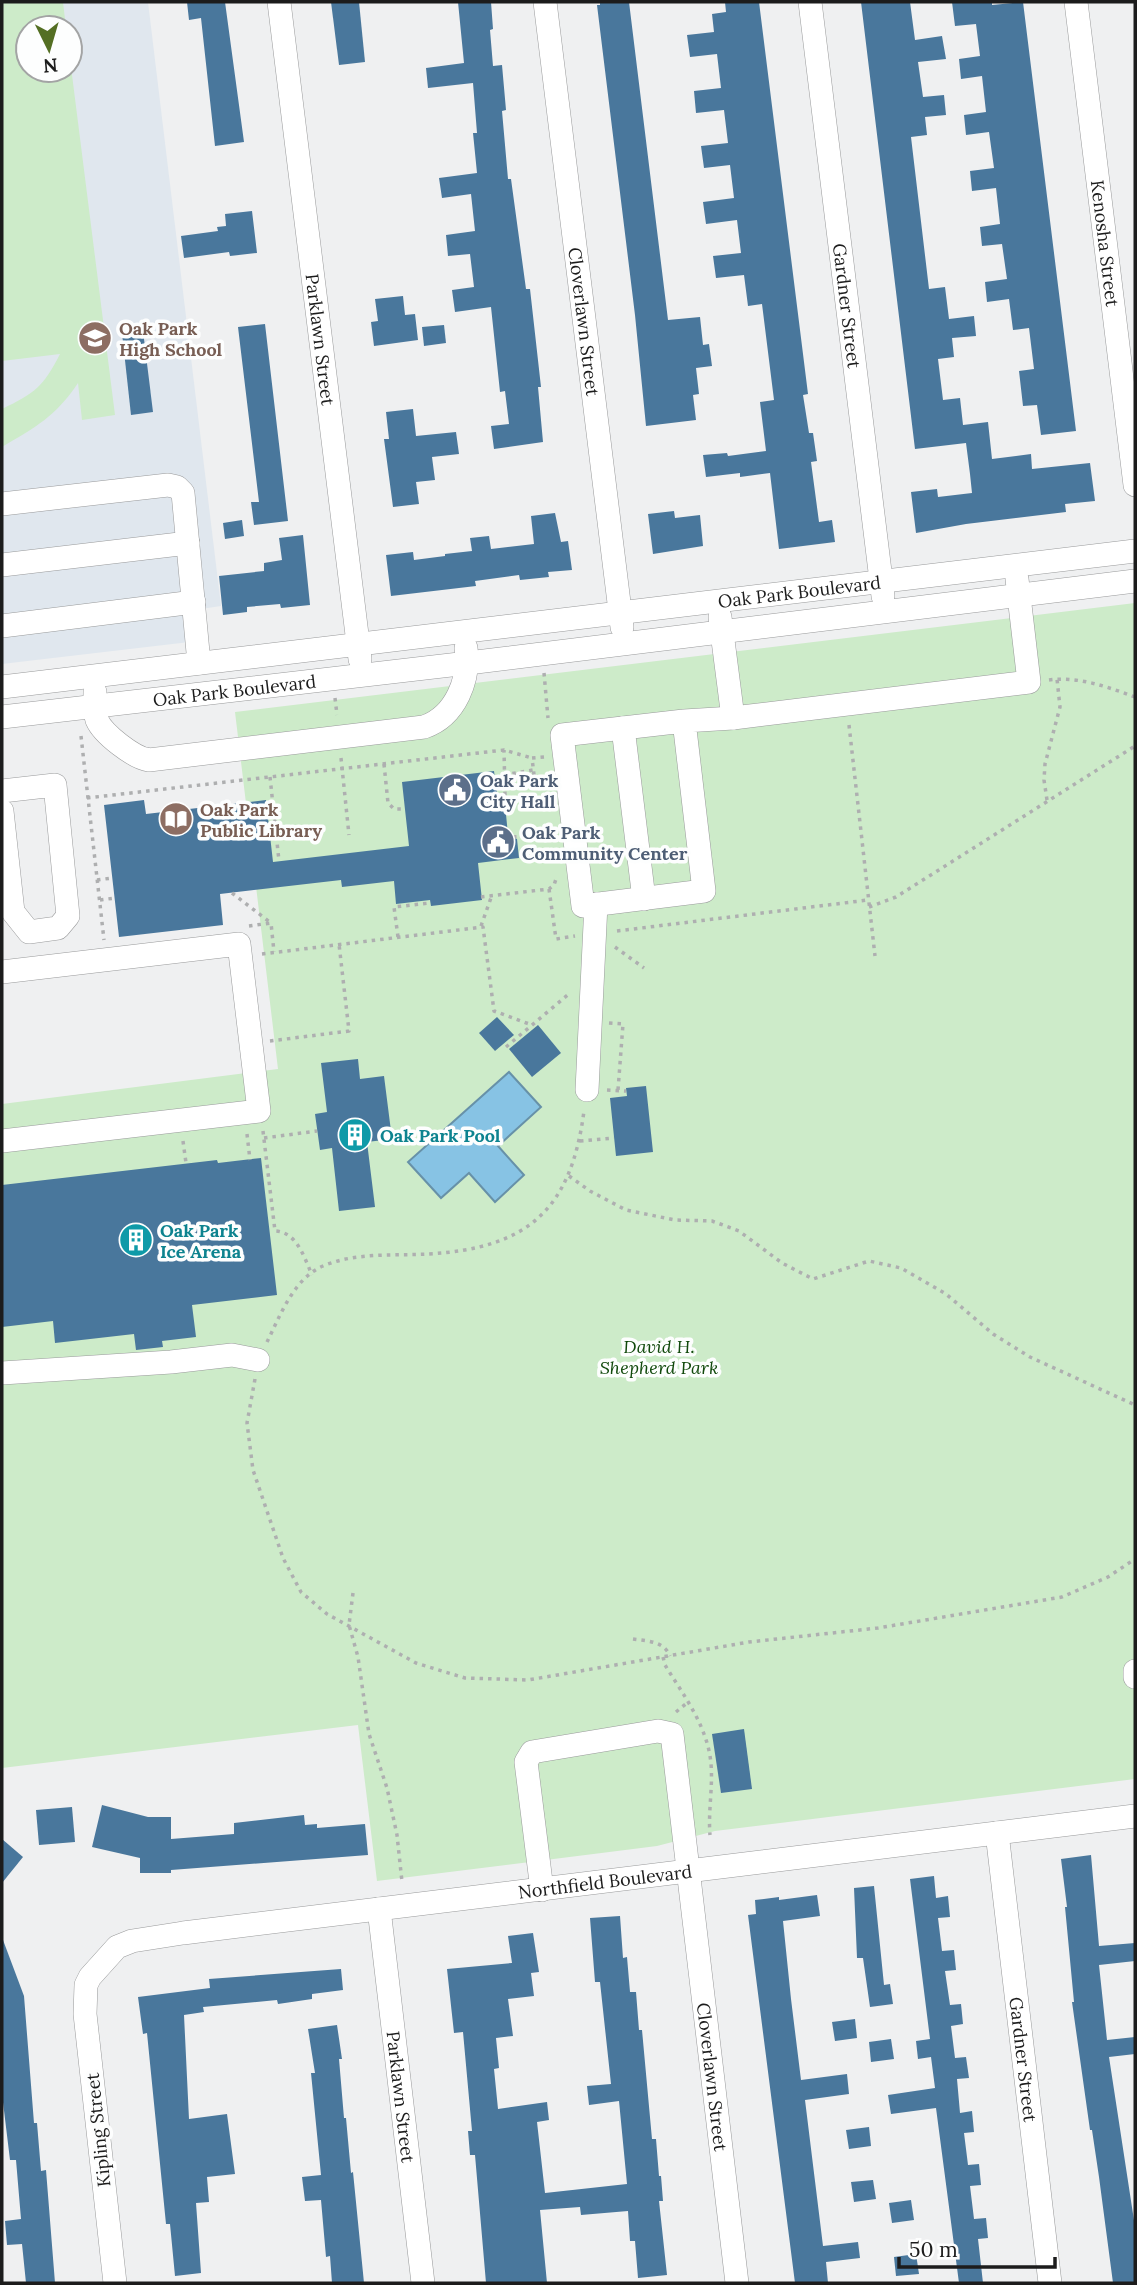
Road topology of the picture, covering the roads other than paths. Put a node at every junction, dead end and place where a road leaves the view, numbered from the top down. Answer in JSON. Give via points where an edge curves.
{"nodes":[{"id":1,"x":279,"y":2,"type":"edge"},
{"id":2,"x":545,"y":2,"type":"edge"},
{"id":3,"x":810,"y":2,"type":"edge"},
{"id":4,"x":1076,"y":2,"type":"edge"},
{"id":5,"x":1135,"y":485,"type":"edge"},
{"id":6,"x":2,"y":504,"type":"edge"},
{"id":7,"x":188,"y":543,"type":"junction"},
{"id":8,"x":1135,"y":551,"type":"edge"},
{"id":9,"x":2,"y":565,"type":"edge"},
{"id":10,"x":1015,"y":566,"type":"junction"},
{"id":11,"x":881,"y":581,"type":"junction"},
{"id":12,"x":1135,"y":581,"type":"edge"},
{"id":13,"x":1018,"y":595,"type":"junction"},
{"id":14,"x":719,"y":600,"type":"junction"},
{"id":15,"x":194,"y":601,"type":"junction"},
{"id":16,"x":885,"y":611,"type":"junction"},
{"id":17,"x":620,"y":613,"type":"junction"},
{"id":18,"x":2,"y":626,"type":"edge"},
{"id":19,"x":464,"y":631,"type":"junction"},
{"id":20,"x":722,"y":631,"type":"junction"},
{"id":21,"x":624,"y":643,"type":"junction"},
{"id":22,"x":358,"y":644,"type":"junction"},
{"id":23,"x":199,"y":663,"type":"junction"},
{"id":24,"x":468,"y":663,"type":"junction"},
{"id":25,"x":96,"y":675,"type":"junction"},
{"id":26,"x":362,"y":675,"type":"junction"},
{"id":27,"x":2,"y":687,"type":"edge"},
{"id":28,"x":95,"y":706,"type":"junction"},
{"id":29,"x":2,"y":717,"type":"edge"},
{"id":30,"x":733,"y":718,"type":"junction"},
{"id":31,"x":684,"y":720,"type":"junction"},
{"id":32,"x":623,"y":728,"type":"junction"},
{"id":33,"x":2,"y":791,"type":"edge"},
{"id":34,"x":2,"y":811,"type":"edge"},
{"id":35,"x":643,"y":899,"type":"junction"},
{"id":36,"x":596,"y":904,"type":"junction"},
{"id":37,"x":2,"y":972,"type":"edge"},
{"id":38,"x":587,"y":1090,"type":"road end"},
{"id":39,"x":2,"y":1141,"type":"edge"},
{"id":40,"x":258,"y":1360,"type":"road end"},
{"id":41,"x":2,"y":1373,"type":"edge"},
{"id":42,"x":1135,"y":1671,"type":"edge"},
{"id":43,"x":1135,"y":1677,"type":"edge"},
{"id":44,"x":1135,"y":1816,"type":"edge"},
{"id":45,"x":997,"y":1833,"type":"junction"},
{"id":46,"x":687,"y":1871,"type":"junction"},
{"id":47,"x":542,"y":1890,"type":"junction"},
{"id":48,"x":379,"y":1909,"type":"junction"},
{"id":49,"x":90,"y":1977,"type":"joint"},
{"id":50,"x":115,"y":2283,"type":"edge"},
{"id":51,"x":424,"y":2283,"type":"edge"},
{"id":52,"x":737,"y":2283,"type":"edge"},
{"id":53,"x":1050,"y":2283,"type":"edge"}],
"edges":[{"from":1,"to":22,"type":"street","name":"Parklawn Street"},
{"from":2,"to":17,"type":"street","name":"Cloverlawn Street"},
{"from":3,"to":11,"type":"street","name":"Gardner Street"},
{"from":4,"to":5,"type":"street","name":"Kenosha Street"},
{"from":6,"to":7,"type":"street","via":[[177,486],[183,493]]},
{"from":7,"to":9,"type":"street"},
{"from":7,"to":15,"type":"street"},
{"from":8,"to":10,"type":"street","name":"Oak Park Boulevard"},
{"from":10,"to":11,"type":"street","name":"Oak Park Boulevard"},
{"from":10,"to":13,"type":"street"},
{"from":11,"to":14,"type":"street","name":"Oak Park Boulevard"},
{"from":11,"to":16,"type":"street","name":"Gardner Street"},
{"from":12,"to":13,"type":"street","name":"Oak Park Boulevard"},
{"from":13,"to":16,"type":"street","name":"Oak Park Boulevard"},
{"from":13,"to":30,"type":"street","via":[[1029,682]]},
{"from":14,"to":17,"type":"street","name":"Oak Park Boulevard"},
{"from":14,"to":20,"type":"street"},
{"from":15,"to":18,"type":"street"},
{"from":15,"to":23,"type":"street"},
{"from":16,"to":20,"type":"street","name":"Oak Park Boulevard"},
{"from":17,"to":19,"type":"street","name":"Oak Park Boulevard"},
{"from":17,"to":21,"type":"street","name":"Cloverlawn Street"},
{"from":19,"to":22,"type":"street","name":"Oak Park Boulevard"},
{"from":19,"to":24,"type":"street"},
{"from":20,"to":21,"type":"street","name":"Oak Park Boulevard"},
{"from":20,"to":30,"type":"street"},
{"from":21,"to":24,"type":"street","name":"Oak Park Boulevard"},
{"from":22,"to":23,"type":"street","name":"Oak Park Boulevard"},
{"from":22,"to":26,"type":"street","name":"Parklawn Street"},
{"from":23,"to":25,"type":"street","name":"Oak Park Boulevard"},
{"from":24,"to":26,"type":"street","name":"Oak Park Boulevard"},
{"from":24,"to":28,"type":"street","via":[[466,681],[453,703],[437,722],[424,727],[142,759],[100,725]]},
{"from":25,"to":27,"type":"street","name":"Oak Park Boulevard"},
{"from":25,"to":28,"type":"street"},
{"from":26,"to":28,"type":"street","name":"Oak Park Boulevard"},
{"from":28,"to":29,"type":"street","name":"Oak Park Boulevard"},
{"from":30,"to":31,"type":"street"},
{"from":31,"to":32,"type":"street"},
{"from":31,"to":35,"type":"street","via":[[704,891]]},
{"from":32,"to":35,"type":"street"},
{"from":32,"to":36,"type":"street","via":[[562,735],[583,906]]},
{"from":33,"to":34,"type":"street","via":[[55,785],[68,916],[58,928],[29,932],[13,912]]},
{"from":35,"to":36,"type":"street"},
{"from":36,"to":38,"type":"street","via":[[603,939],[592,981]]},
{"from":37,"to":39,"type":"street","via":[[239,944],[260,1117]]},
{"from":40,"to":41,"type":"street","via":[[232,1355]]},
{"from":42,"to":43,"type":"street"},
{"from":44,"to":45,"type":"street","name":"Northfield Boulevard"},
{"from":45,"to":46,"type":"street","name":"Northfield Boulevard"},
{"from":45,"to":53,"type":"street","name":"Gardner Street"},
{"from":46,"to":47,"type":"street","name":"Northfield Boulevard"},
{"from":46,"to":47,"type":"street","name":"Cloverlawn Street","via":[[672,1734],[658,1731],[532,1752],[526,1762]]},
{"from":46,"to":52,"type":"street","name":"Cloverlawn Street"},
{"from":47,"to":48,"type":"street","name":"Northfield Boulevard"},
{"from":48,"to":49,"type":"street","name":"Northfield Boulevard","via":[[132,1941],[117,1947]]},
{"from":48,"to":51,"type":"street","name":"Parklawn Street"},
{"from":49,"to":50,"type":"street","name":"Kipling Street","via":[[85,2014]]}]}
